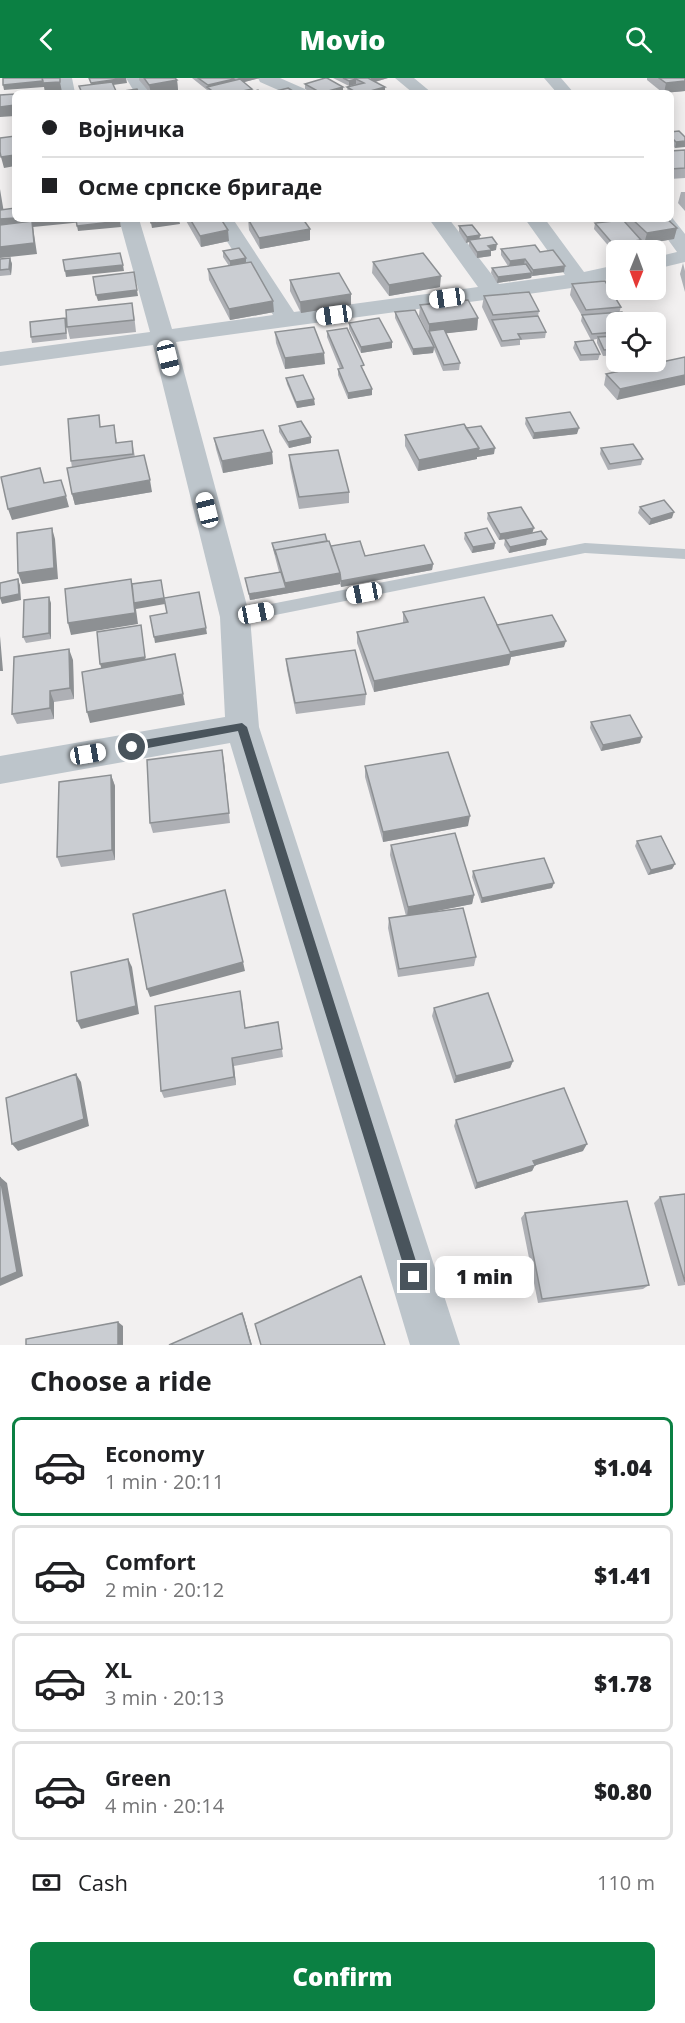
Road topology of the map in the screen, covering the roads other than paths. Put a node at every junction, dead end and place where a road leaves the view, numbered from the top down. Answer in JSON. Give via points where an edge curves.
{"nodes":[{"id":1,"x":266,"y":78,"type":"edge"},
{"id":2,"x":403,"y":78,"type":"edge"},
{"id":3,"x":552,"y":78,"type":"edge"},
{"id":4,"x":292,"y":90,"type":"edge"},
{"id":5,"x":419,"y":90,"type":"edge"},
{"id":6,"x":563,"y":90,"type":"edge"},
{"id":7,"x":130,"y":222,"type":"edge"},
{"id":8,"x":225,"y":222,"type":"edge"},
{"id":9,"x":441,"y":222,"type":"edge"},
{"id":10,"x":536,"y":222,"type":"edge"},
{"id":11,"x":665,"y":222,"type":"edge"},
{"id":12,"x":685,"y":248,"type":"edge"},
{"id":13,"x":685,"y":256,"type":"edge"},
{"id":14,"x":666,"y":261,"type":"edge"},
{"id":15,"x":606,"y":273,"type":"edge"},
{"id":16,"x":579,"y":280,"type":"junction"},
{"id":17,"x":493,"y":292,"type":"junction"},
{"id":18,"x":288,"y":321,"type":"junction"},
{"id":19,"x":163,"y":337,"type":"junction"},
{"id":20,"x":0,"y":359,"type":"edge"},
{"id":21,"x":685,"y":554,"type":"edge"},
{"id":22,"x":235,"y":617,"type":"junction"},
{"id":23,"x":242,"y":727,"type":"junction"},
{"id":24,"x":0,"y":770,"type":"edge"},
{"id":25,"x":435,"y":1345,"type":"edge"}],
"edges":[{"from":1,"to":4,"type":"street"},
{"from":2,"to":5,"type":"street"},
{"from":3,"to":6,"type":"street"},
{"from":7,"to":19,"type":"street"},
{"from":8,"to":18,"type":"street"},
{"from":9,"to":17,"type":"street"},
{"from":10,"to":16,"type":"street"},
{"from":11,"to":12,"type":"street"},
{"from":13,"to":14,"type":"street"},
{"from":15,"to":16,"type":"street"},
{"from":16,"to":17,"type":"street"},
{"from":17,"to":18,"type":"street"},
{"from":18,"to":19,"type":"street"},
{"from":19,"to":20,"type":"street"},
{"from":19,"to":22,"type":"street"},
{"from":21,"to":22,"type":"lane","via":[[585,548]]},
{"from":22,"to":23,"type":"street"},
{"from":23,"to":24,"type":"street"},
{"from":23,"to":25,"type":"street"}]}
